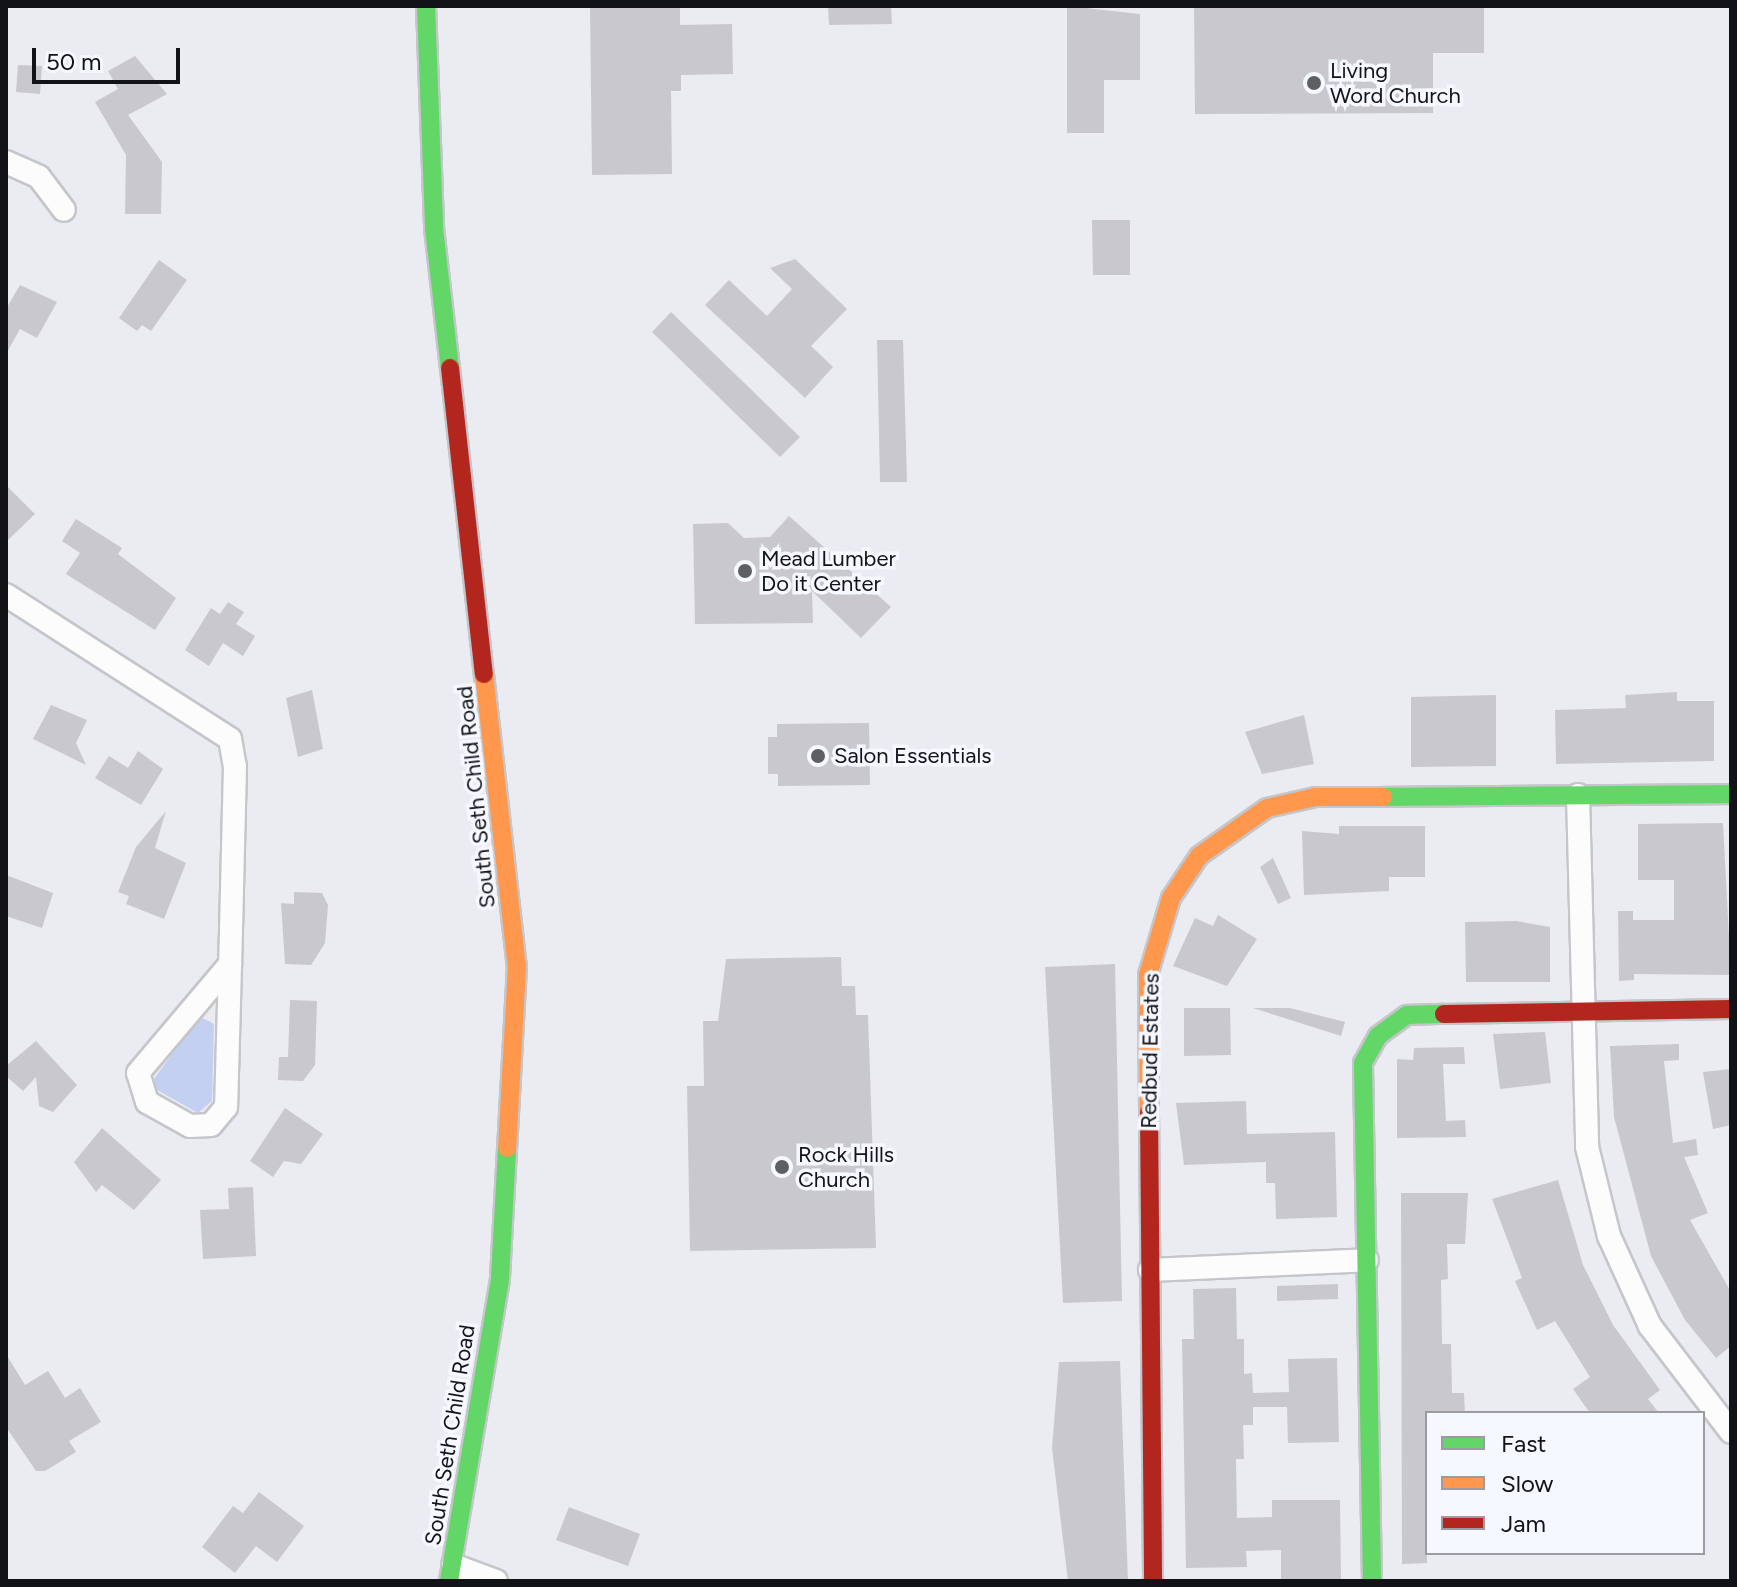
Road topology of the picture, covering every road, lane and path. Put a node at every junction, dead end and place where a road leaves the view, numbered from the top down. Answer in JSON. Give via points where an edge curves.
{"nodes":[{"id":1,"x":426,"y":6,"type":"edge"},
{"id":2,"x":6,"y":162,"type":"edge"},
{"id":3,"x":64,"y":210,"type":"dead end"},
{"id":4,"x":6,"y":595,"type":"edge"},
{"id":5,"x":1731,"y":794,"type":"edge"},
{"id":6,"x":1578,"y":795,"type":"junction"},
{"id":7,"x":230,"y":964,"type":"junction"},
{"id":8,"x":1579,"y":1008,"type":"junction"},
{"id":9,"x":1731,"y":1009,"type":"edge"},
{"id":10,"x":1367,"y":1260,"type":"junction"},
{"id":11,"x":1150,"y":1270,"type":"junction"},
{"id":12,"x":1731,"y":1432,"type":"edge"},
{"id":13,"x":451,"y":1573,"type":"edge"},
{"id":14,"x":496,"y":1581,"type":"edge"},
{"id":15,"x":1153,"y":1581,"type":"edge"},
{"id":16,"x":1372,"y":1581,"type":"edge"}],
"edges":[{"from":1,"to":13,"type":"street","name":"South Seth Child Road","via":[[434,228],[517,966],[500,1278]]},
{"from":2,"to":3,"type":"street","via":[[39,177]]},
{"from":4,"to":7,"type":"street","via":[[230,739]]},
{"from":5,"to":6,"type":"street","name":"Redbud Estates"},
{"from":6,"to":8,"type":"street"},
{"from":6,"to":11,"type":"street","name":"Redbud Estates","via":[[1316,797],[1267,808],[1199,856],[1165,910],[1148,975]]},
{"from":7,"to":7,"type":"street","via":[[138,1073],[147,1102],[190,1126],[211,1125],[226,1107]]},
{"from":8,"to":9,"type":"street"},
{"from":8,"to":10,"type":"street","via":[[1407,1015],[1378,1036],[1363,1063]]},
{"from":8,"to":12,"type":"street","via":[[1587,1147],[1609,1236],[1650,1326]]},
{"from":10,"to":11,"type":"street"},
{"from":10,"to":16,"type":"street"},
{"from":11,"to":15,"type":"street","name":"Redbud Estates"},
{"from":13,"to":14,"type":"street"}]}
